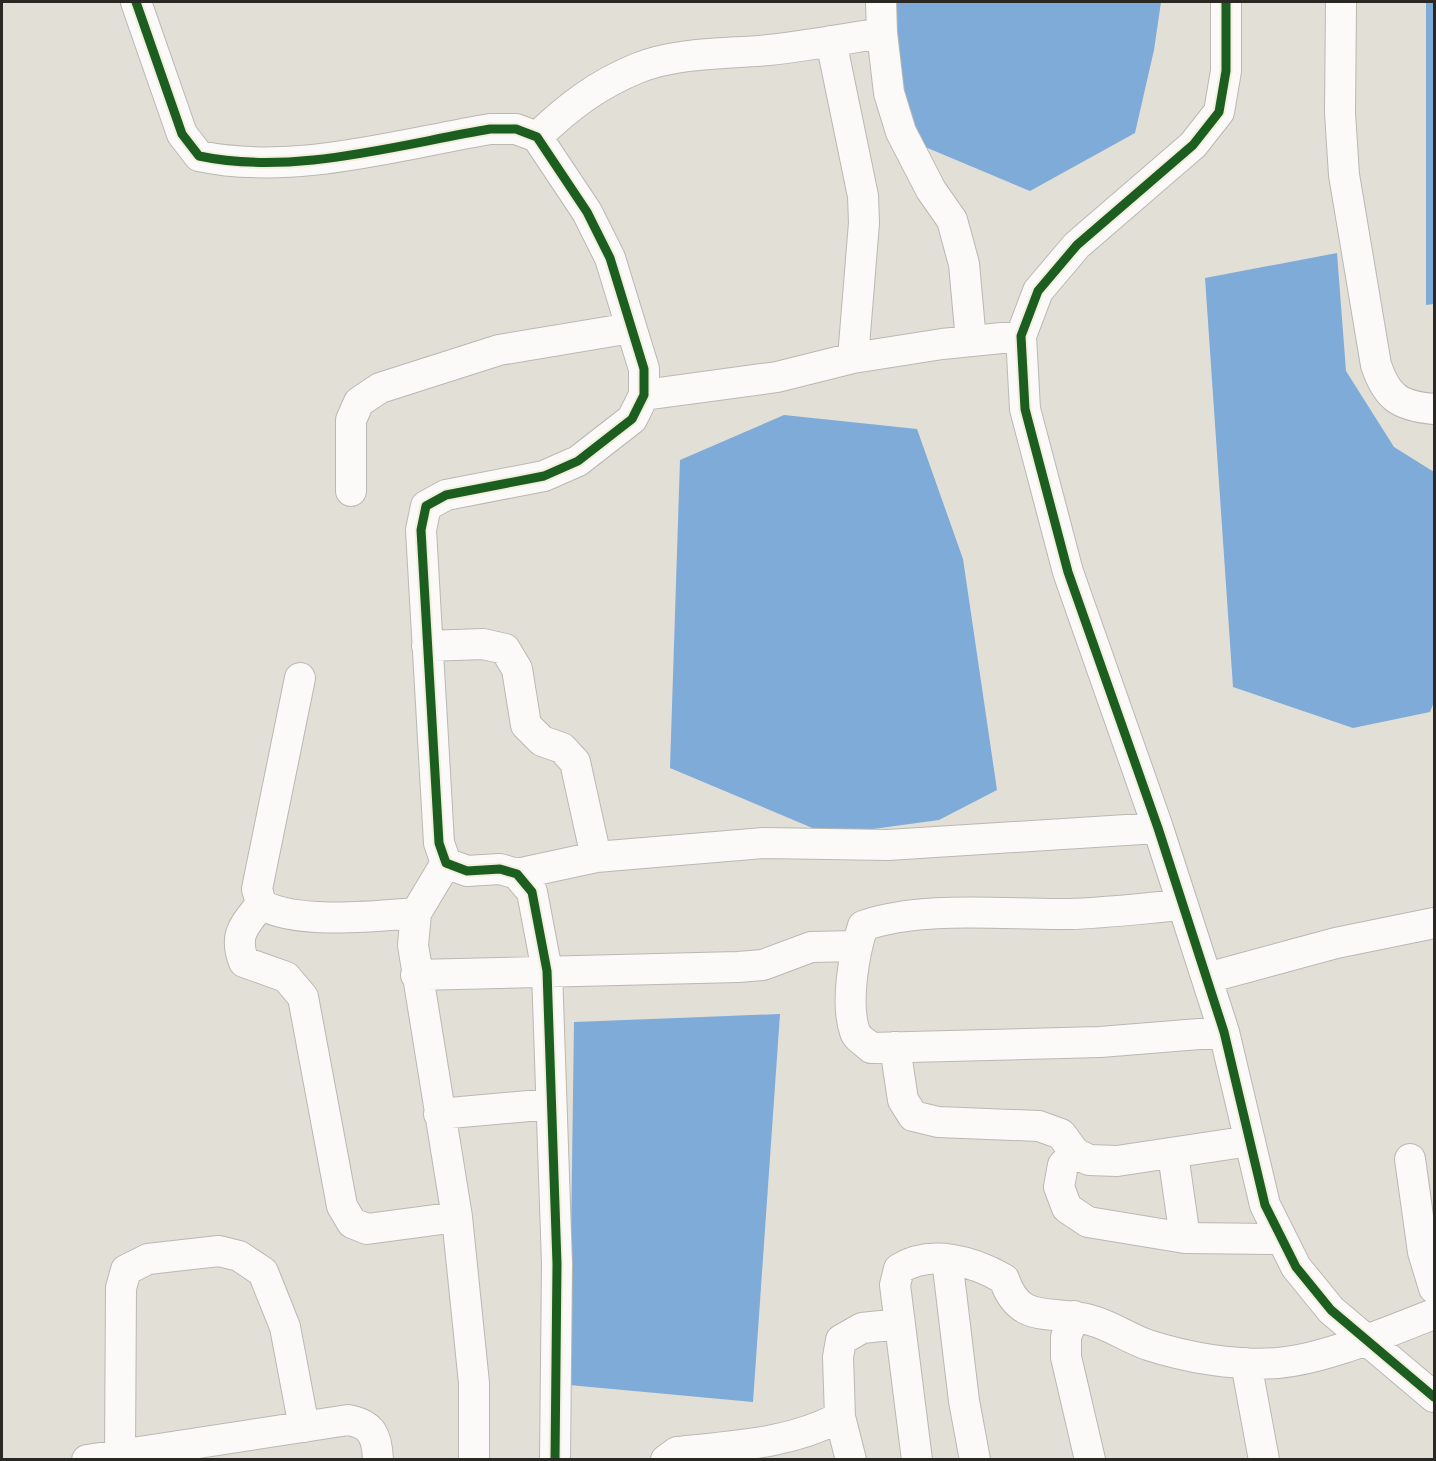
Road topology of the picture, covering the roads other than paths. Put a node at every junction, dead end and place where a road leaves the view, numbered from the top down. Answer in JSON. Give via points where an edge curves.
{"nodes":[{"id":1,"x":136,"y":2,"type":"edge"},
{"id":2,"x":881,"y":2,"type":"edge"},
{"id":3,"x":1226,"y":2,"type":"edge"},
{"id":4,"x":1341,"y":2,"type":"edge"},
{"id":5,"x":882,"y":33,"type":"junction"},
{"id":6,"x":831,"y":41,"type":"junction"},
{"id":7,"x":537,"y":137,"type":"junction"},
{"id":8,"x":631,"y":328,"type":"junction"},
{"id":9,"x":1021,"y":336,"type":"junction"},
{"id":10,"x":971,"y":341,"type":"junction"},
{"id":11,"x":853,"y":358,"type":"junction"},
{"id":12,"x":644,"y":395,"type":"junction"},
{"id":13,"x":1434,"y":409,"type":"edge"},
{"id":14,"x":351,"y":491,"type":"dead end"},
{"id":15,"x":428,"y":646,"type":"junction"},
{"id":16,"x":300,"y":678,"type":"dead end"},
{"id":17,"x":1158,"y":828,"type":"junction"},
{"id":18,"x":596,"y":857,"type":"junction"},
{"id":19,"x":446,"y":863,"type":"junction"},
{"id":20,"x":517,"y":874,"type":"junction"},
{"id":21,"x":261,"y":904,"type":"junction"},
{"id":22,"x":1183,"y":905,"type":"junction"},
{"id":23,"x":416,"y":913,"type":"junction"},
{"id":24,"x":1434,"y":923,"type":"edge"},
{"id":25,"x":856,"y":946,"type":"junction"},
{"id":26,"x":547,"y":971,"type":"junction"},
{"id":27,"x":416,"y":975,"type":"junction"},
{"id":28,"x":1207,"y":978,"type":"junction"},
{"id":29,"x":1224,"y":1032,"type":"junction"},
{"id":30,"x":895,"y":1047,"type":"junction"},
{"id":31,"x":551,"y":1104,"type":"junction"},
{"id":32,"x":439,"y":1114,"type":"junction"},
{"id":33,"x":1250,"y":1141,"type":"junction"},
{"id":34,"x":1075,"y":1153,"type":"junction"},
{"id":35,"x":1173,"y":1154,"type":"junction"},
{"id":36,"x":1410,"y":1159,"type":"dead end"},
{"id":37,"x":457,"y":1217,"type":"junction"},
{"id":38,"x":1185,"y":1238,"type":"junction"},
{"id":39,"x":1282,"y":1239,"type":"junction"},
{"id":40,"x":947,"y":1259,"type":"junction"},
{"id":41,"x":1434,"y":1288,"type":"edge"},
{"id":42,"x":1434,"y":1314,"type":"edge"},
{"id":43,"x":1074,"y":1316,"type":"junction"},
{"id":44,"x":900,"y":1324,"type":"junction"},
{"id":45,"x":1366,"y":1339,"type":"junction"},
{"id":46,"x":1246,"y":1363,"type":"junction"},
{"id":47,"x":1434,"y":1397,"type":"edge"},
{"id":48,"x":840,"y":1417,"type":"junction"},
{"id":49,"x":304,"y":1427,"type":"junction"},
{"id":50,"x":763,"y":1451,"type":"edge"},
{"id":51,"x":185,"y":1453,"type":"edge"},
{"id":52,"x":120,"y":1455,"type":"junction"},
{"id":53,"x":87,"y":1460,"type":"edge"},
{"id":54,"x":378,"y":1460,"type":"edge"},
{"id":55,"x":474,"y":1460,"type":"edge"},
{"id":56,"x":555,"y":1460,"type":"edge"},
{"id":57,"x":666,"y":1460,"type":"edge"},
{"id":58,"x":851,"y":1460,"type":"edge"},
{"id":59,"x":917,"y":1460,"type":"edge"},
{"id":60,"x":975,"y":1460,"type":"edge"},
{"id":61,"x":1090,"y":1460,"type":"edge"},
{"id":62,"x":1264,"y":1460,"type":"edge"}],
"edges":[{"from":1,"to":7,"type":"street","via":[[182,134],[198,156],[228,162],[325,158],[490,129],[516,129]]},
{"from":2,"to":5,"type":"street"},
{"from":3,"to":9,"type":"street","via":[[1226,71],[1219,112],[1193,145],[1077,245],[1038,291]]},
{"from":4,"to":13,"type":"street","via":[[1344,176],[1376,365],[1393,398]]},
{"from":5,"to":6,"type":"street"},
{"from":5,"to":10,"type":"street","via":[[889,93],[901,132],[931,190],[952,220],[964,264]]},
{"from":6,"to":7,"type":"street","via":[[688,57],[640,67],[591,91]]},
{"from":6,"to":11,"type":"street","via":[[863,196]]},
{"from":7,"to":8,"type":"street","via":[[587,212],[610,258]]},
{"from":8,"to":12,"type":"street","via":[[644,369]]},
{"from":8,"to":14,"type":"street","via":[[499,350],[380,388],[359,402],[351,420]]},
{"from":9,"to":10,"type":"street"},
{"from":9,"to":17,"type":"street","via":[[1025,408],[1068,572]]},
{"from":10,"to":11,"type":"street"},
{"from":11,"to":12,"type":"street","via":[[777,377]]},
{"from":12,"to":15,"type":"street","via":[[632,418],[578,461],[544,476],[446,495],[426,506],[421,530]]},
{"from":15,"to":18,"type":"street","via":[[483,644],[505,649],[517,669],[526,725],[542,741],[562,748],[575,762]]},
{"from":15,"to":19,"type":"street","via":[[439,843]]},
{"from":16,"to":21,"type":"street","via":[[257,889]]},
{"from":17,"to":18,"type":"street","via":[[888,845],[764,843]]},
{"from":17,"to":22,"type":"street"},
{"from":18,"to":20,"type":"street"},
{"from":19,"to":20,"type":"street","via":[[467,871],[500,869]]},
{"from":19,"to":23,"type":"street"},
{"from":20,"to":26,"type":"street","via":[[532,892]]},
{"from":21,"to":23,"type":"street","via":[[273,912],[351,918]]},
{"from":21,"to":37,"type":"street","via":[[241,931],[238,947],[244,962],[286,977],[303,996],[342,1206],[352,1223],[367,1229]]},
{"from":22,"to":25,"type":"street","via":[[1072,914],[921,914],[884,918],[863,926]]},
{"from":22,"to":28,"type":"street"},
{"from":23,"to":27,"type":"street"},
{"from":24,"to":28,"type":"street","via":[[1336,943]]},
{"from":25,"to":26,"type":"street","via":[[811,947],[763,965]]},
{"from":25,"to":30,"type":"street","via":[[850,1012],[855,1035],[871,1048]]},
{"from":26,"to":27,"type":"street"},
{"from":26,"to":31,"type":"street"},
{"from":27,"to":32,"type":"street"},
{"from":28,"to":29,"type":"street"},
{"from":29,"to":30,"type":"street","via":[[1100,1042]]},
{"from":29,"to":33,"type":"street"},
{"from":30,"to":34,"type":"street","via":[[903,1100],[913,1116],[938,1122],[1039,1126],[1061,1134]]},
{"from":31,"to":32,"type":"street"},
{"from":31,"to":56,"type":"street","via":[[557,1264]]},
{"from":32,"to":37,"type":"street"},
{"from":33,"to":35,"type":"street"},
{"from":33,"to":39,"type":"street","via":[[1264,1205]]},
{"from":34,"to":35,"type":"street","via":[[1089,1160],[1117,1161]]},
{"from":34,"to":38,"type":"street","via":[[1063,1165],[1059,1187],[1067,1208],[1088,1222]]},
{"from":35,"to":38,"type":"street"},
{"from":36,"to":41,"type":"street","via":[[1423,1252]]},
{"from":37,"to":55,"type":"street","via":[[474,1383]]},
{"from":38,"to":39,"type":"street"},
{"from":39,"to":45,"type":"street","via":[[1296,1267],[1332,1310]]},
{"from":40,"to":43,"type":"street","via":[[984,1268],[1004,1279],[1010,1297],[1024,1310]]},
{"from":40,"to":44,"type":"street","via":[[914,1259],[899,1269],[895,1285]]},
{"from":40,"to":60,"type":"street"},
{"from":42,"to":45,"type":"street"},
{"from":43,"to":46,"type":"street","via":[[1099,1322],[1146,1344]]},
{"from":43,"to":61,"type":"street","via":[[1066,1337],[1066,1356]]},
{"from":44,"to":48,"type":"street","via":[[862,1328],[842,1340],[838,1357]]},
{"from":44,"to":59,"type":"street"},
{"from":45,"to":46,"type":"street","via":[[1280,1363]]},
{"from":45,"to":47,"type":"street"},
{"from":46,"to":62,"type":"street"},
{"from":48,"to":50,"type":"street"},
{"from":48,"to":58,"type":"street"},
{"from":49,"to":51,"type":"street"},
{"from":49,"to":52,"type":"street","via":[[285,1327],[262,1272],[239,1256],[219,1251],[148,1258],[126,1270],[121,1288]]},
{"from":49,"to":54,"type":"street","via":[[348,1420],[362,1422],[376,1439]]},
{"from":50,"to":57,"type":"street","via":[[677,1452]]},
{"from":51,"to":52,"type":"street"},
{"from":52,"to":53,"type":"street"}]}
